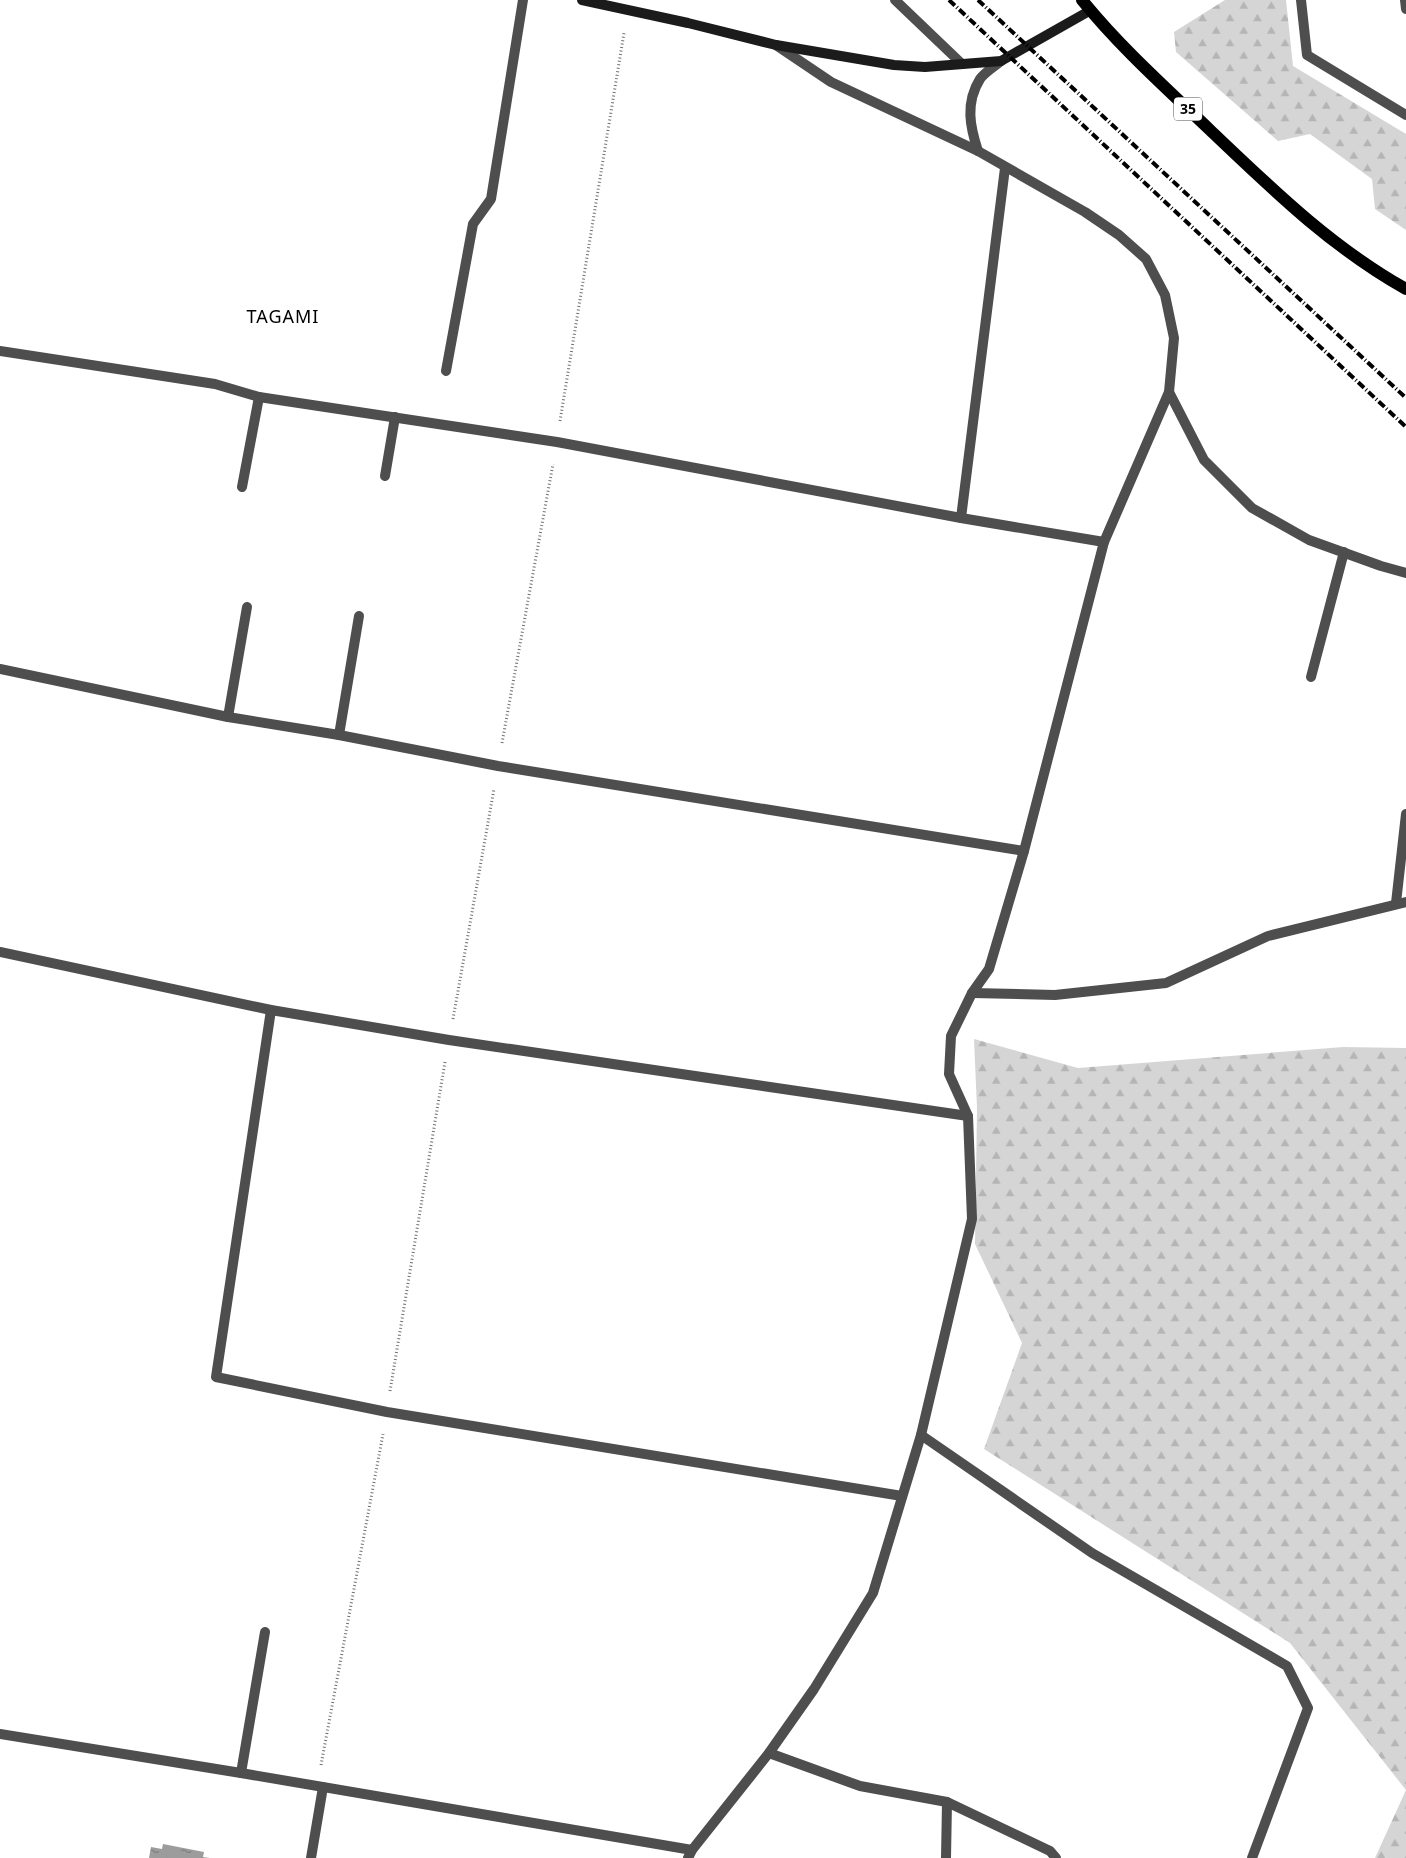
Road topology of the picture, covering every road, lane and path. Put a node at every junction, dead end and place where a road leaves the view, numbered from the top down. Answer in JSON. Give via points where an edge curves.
{"nodes":[{"id":1,"x":523,"y":0,"type":"edge"},
{"id":2,"x":582,"y":0,"type":"edge"},
{"id":3,"x":895,"y":0,"type":"edge"},
{"id":4,"x":1082,"y":0,"type":"edge"},
{"id":5,"x":1301,"y":0,"type":"edge"},
{"id":6,"x":1405,"y":0,"type":"edge"},
{"id":7,"x":1406,"y":9,"type":"edge"},
{"id":8,"x":628,"y":10,"type":"junction"},
{"id":9,"x":1090,"y":10,"type":"junction"},
{"id":10,"x":776,"y":45,"type":"junction"},
{"id":11,"x":1001,"y":61,"type":"junction"},
{"id":12,"x":962,"y":64,"type":"junction"},
{"id":13,"x":1406,"y":115,"type":"edge"},
{"id":14,"x":978,"y":152,"type":"junction"},
{"id":15,"x":1005,"y":168,"type":"junction"},
{"id":16,"x":1406,"y":289,"type":"edge"},
{"id":17,"x":0,"y":351,"type":"edge"},
{"id":18,"x":446,"y":371,"type":"dead end"},
{"id":19,"x":1169,"y":392,"type":"junction"},
{"id":20,"x":259,"y":397,"type":"junction"},
{"id":21,"x":395,"y":417,"type":"junction"},
{"id":22,"x":557,"y":442,"type":"junction"},
{"id":23,"x":384,"y":476,"type":"dead end"},
{"id":24,"x":242,"y":487,"type":"dead end"},
{"id":25,"x":961,"y":518,"type":"junction"},
{"id":26,"x":1104,"y":542,"type":"junction"},
{"id":27,"x":1344,"y":552,"type":"junction"},
{"id":28,"x":1406,"y":573,"type":"edge"},
{"id":29,"x":248,"y":607,"type":"dead end"},
{"id":30,"x":359,"y":616,"type":"dead end"},
{"id":31,"x":0,"y":669,"type":"edge"},
{"id":32,"x":1311,"y":677,"type":"dead end"},
{"id":33,"x":228,"y":717,"type":"junction"},
{"id":34,"x":338,"y":735,"type":"junction"},
{"id":35,"x":498,"y":766,"type":"junction"},
{"id":36,"x":1406,"y":814,"type":"edge"},
{"id":37,"x":1024,"y":852,"type":"junction"},
{"id":38,"x":1401,"y":903,"type":"edge"},
{"id":39,"x":0,"y":952,"type":"edge"},
{"id":40,"x":972,"y":993,"type":"junction"},
{"id":41,"x":271,"y":1010,"type":"junction"},
{"id":42,"x":449,"y":1040,"type":"junction"},
{"id":43,"x":968,"y":1116,"type":"junction"},
{"id":44,"x":387,"y":1412,"type":"junction"},
{"id":45,"x":921,"y":1435,"type":"junction"},
{"id":46,"x":902,"y":1496,"type":"junction"},
{"id":47,"x":265,"y":1632,"type":"dead end"},
{"id":48,"x":0,"y":1734,"type":"edge"},
{"id":49,"x":769,"y":1753,"type":"junction"},
{"id":50,"x":241,"y":1773,"type":"junction"},
{"id":51,"x":323,"y":1787,"type":"junction"},
{"id":52,"x":947,"y":1802,"type":"junction"},
{"id":53,"x":690,"y":1854,"type":"edge"},
{"id":54,"x":311,"y":1858,"type":"edge"},
{"id":55,"x":946,"y":1858,"type":"edge"},
{"id":56,"x":1056,"y":1858,"type":"edge"},
{"id":57,"x":1252,"y":1858,"type":"edge"}],
"edges":[{"from":1,"to":18,"type":"street","via":[[491,199],[473,224]]},
{"from":2,"to":8,"type":"street"},
{"from":3,"to":12,"type":"street"},
{"from":4,"to":9,"type":"main road","number":"35"},
{"from":5,"to":13,"type":"street","via":[[1307,55]]},
{"from":6,"to":7,"type":"street"},
{"from":8,"to":10,"type":"street"},
{"from":8,"to":22,"type":"path"},
{"from":9,"to":11,"type":"street"},
{"from":9,"to":16,"type":"main road","number":"35","via":[[1133,57],[1288,204],[1333,242]]},
{"from":10,"to":12,"type":"street","via":[[894,65],[925,68]]},
{"from":10,"to":14,"type":"street","via":[[831,82]]},
{"from":11,"to":12,"type":"street"},
{"from":11,"to":14,"type":"street","via":[[981,78],[970,104],[971,131]]},
{"from":14,"to":15,"type":"street"},
{"from":15,"to":19,"type":"street","via":[[1085,212],[1119,235],[1146,259],[1165,295],[1174,338]]},
{"from":15,"to":25,"type":"street"},
{"from":17,"to":20,"type":"street","via":[[215,384]]},
{"from":19,"to":26,"type":"street"},
{"from":19,"to":27,"type":"street","via":[[1204,460],[1252,508],[1309,540]]},
{"from":20,"to":21,"type":"street"},
{"from":20,"to":24,"type":"street"},
{"from":21,"to":22,"type":"street"},
{"from":21,"to":23,"type":"street"},
{"from":22,"to":25,"type":"street"},
{"from":22,"to":35,"type":"path"},
{"from":25,"to":26,"type":"street"},
{"from":26,"to":37,"type":"street"},
{"from":27,"to":28,"type":"street"},
{"from":27,"to":32,"type":"street"},
{"from":29,"to":33,"type":"street"},
{"from":30,"to":34,"type":"street"},
{"from":31,"to":33,"type":"street"},
{"from":33,"to":34,"type":"street"},
{"from":34,"to":35,"type":"street"},
{"from":35,"to":37,"type":"street"},
{"from":35,"to":42,"type":"path"},
{"from":36,"to":38,"type":"street"},
{"from":37,"to":40,"type":"street","via":[[989,969]]},
{"from":38,"to":40,"type":"street","via":[[1268,936],[1166,983],[1055,995]]},
{"from":39,"to":41,"type":"street"},
{"from":40,"to":43,"type":"street","via":[[951,1036],[949,1074]]},
{"from":41,"to":42,"type":"street"},
{"from":41,"to":44,"type":"street","via":[[216,1376]]},
{"from":42,"to":43,"type":"street"},
{"from":42,"to":44,"type":"path"},
{"from":43,"to":45,"type":"street","via":[[972,1219]]},
{"from":44,"to":46,"type":"street"},
{"from":44,"to":51,"type":"path","via":[[319,1777]]},
{"from":45,"to":46,"type":"street"},
{"from":45,"to":57,"type":"street","via":[[1092,1553],[1287,1666],[1308,1708]]},
{"from":46,"to":49,"type":"street","via":[[873,1593],[814,1689]]},
{"from":47,"to":50,"type":"street"},
{"from":48,"to":50,"type":"street"},
{"from":49,"to":52,"type":"street","via":[[860,1786]]},
{"from":49,"to":53,"type":"street"},
{"from":50,"to":51,"type":"street"},
{"from":51,"to":53,"type":"street"},
{"from":51,"to":54,"type":"street"},
{"from":52,"to":55,"type":"street"},
{"from":52,"to":56,"type":"street","via":[[1050,1851]]}]}
